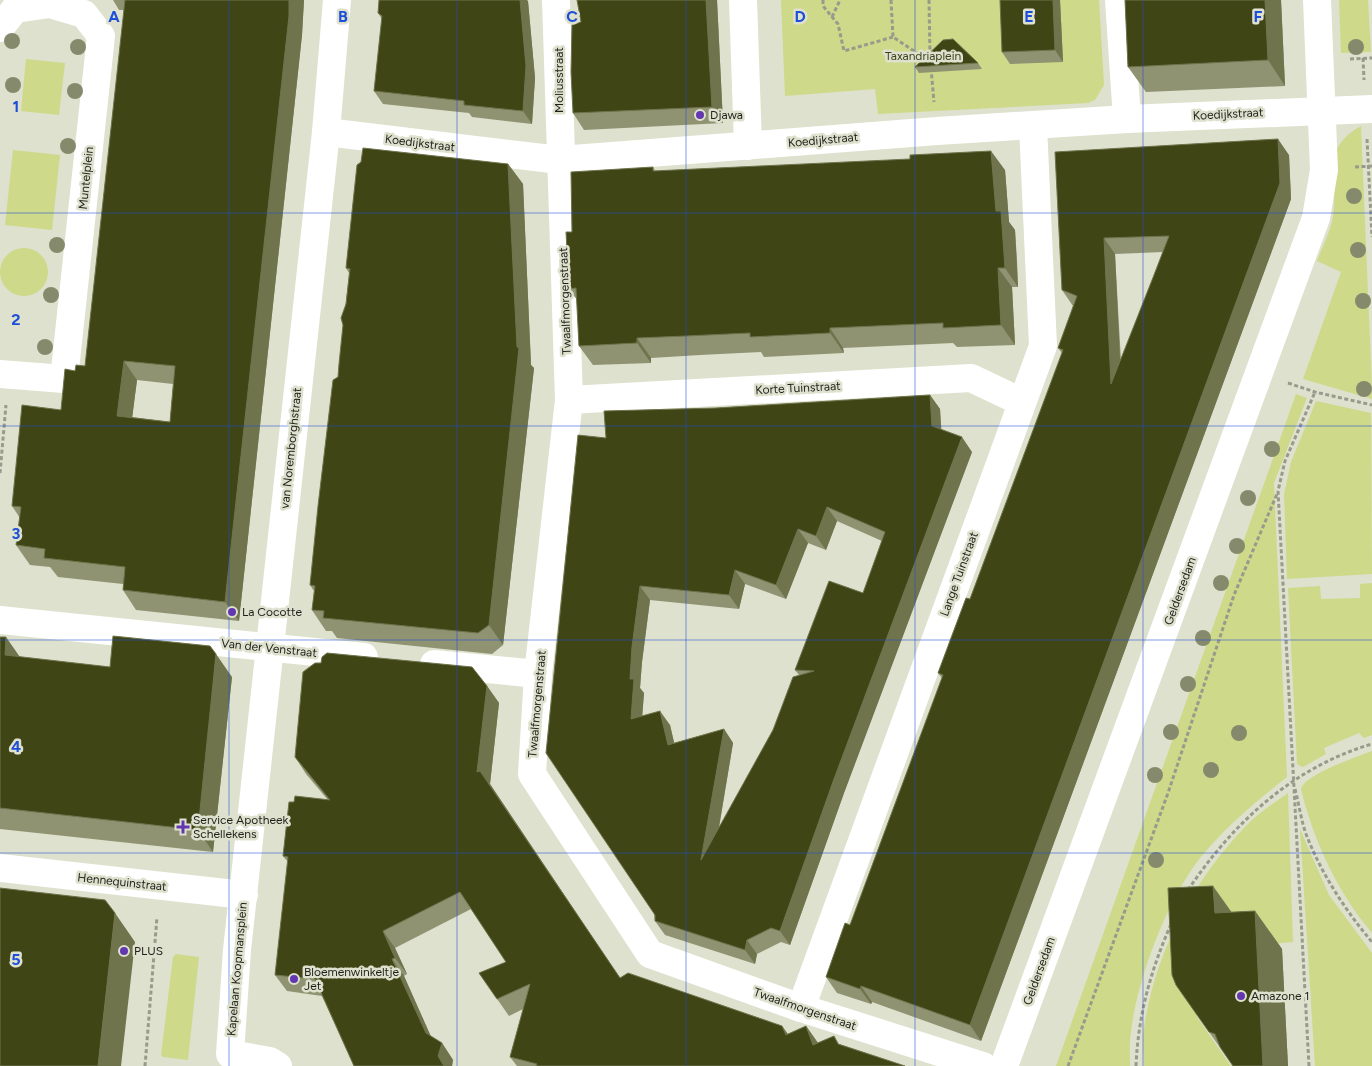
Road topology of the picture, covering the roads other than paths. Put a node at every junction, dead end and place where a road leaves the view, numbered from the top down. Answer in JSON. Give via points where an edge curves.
{"nodes":[{"id":1,"x":336,"y":0,"type":"edge"},
{"id":2,"x":556,"y":0,"type":"edge"},
{"id":3,"x":743,"y":0,"type":"edge"},
{"id":4,"x":1119,"y":0,"type":"edge"},
{"id":5,"x":1317,"y":0,"type":"edge"},
{"id":6,"x":50,"y":2,"type":"edge"},
{"id":7,"x":0,"y":28,"type":"edge"},
{"id":8,"x":1368,"y":109,"type":"edge"},
{"id":9,"x":1322,"y":110,"type":"junction"},
{"id":10,"x":1127,"y":119,"type":"junction"},
{"id":11,"x":1033,"y":126,"type":"junction"},
{"id":12,"x":326,"y":132,"type":"junction"},
{"id":13,"x":748,"y":146,"type":"junction"},
{"id":14,"x":560,"y":160,"type":"junction"},
{"id":15,"x":4,"y":374,"type":"edge"},
{"id":16,"x":569,"y":400,"type":"junction"},
{"id":17,"x":1022,"y":402,"type":"junction"},
{"id":18,"x":0,"y":620,"type":"edge"},
{"id":19,"x":268,"y":648,"type":"junction"},
{"id":20,"x":384,"y":659,"type":"edge"},
{"id":21,"x":413,"y":662,"type":"edge"},
{"id":22,"x":538,"y":674,"type":"junction"},
{"id":23,"x":0,"y":868,"type":"edge"},
{"id":24,"x":244,"y":895,"type":"junction"},
{"id":25,"x":801,"y":1008,"type":"junction"},
{"id":26,"x":278,"y":1066,"type":"edge"},
{"id":27,"x":983,"y":1066,"type":"edge"},
{"id":28,"x":1004,"y":1066,"type":"edge"}],
"edges":[{"from":1,"to":12,"type":"street","name":"van Noremborghstraat"},
{"from":2,"to":14,"type":"street","name":"Moliusstraat"},
{"from":3,"to":13,"type":"street"},
{"from":4,"to":10,"type":"street"},
{"from":5,"to":9,"type":"street","name":"Geldersedam"},
{"from":6,"to":7,"type":"street","name":"Muntelplein","via":[[15,9]]},
{"from":6,"to":15,"type":"street","name":"Muntelplein","via":[[84,14],[101,36],[64,379]]},
{"from":8,"to":9,"type":"street","name":"Koedijkstraat"},
{"from":9,"to":10,"type":"street","name":"Koedijkstraat"},
{"from":9,"to":28,"type":"street","name":"Geldersedam","via":[[1324,170],[1316,218]]},
{"from":10,"to":11,"type":"street","name":"Koedijkstraat"},
{"from":11,"to":13,"type":"street","name":"Koedijkstraat"},
{"from":11,"to":17,"type":"street","name":"Lange Tuinstraat","via":[[1043,346]]},
{"from":12,"to":14,"type":"street","name":"Koedijkstraat"},
{"from":12,"to":19,"type":"street","name":"van Noremborghstraat"},
{"from":13,"to":14,"type":"street","name":"Koedijkstraat"},
{"from":14,"to":16,"type":"street","name":"Twaalfmorgenstraat"},
{"from":16,"to":17,"type":"street","name":"Korte Tuinstraat","via":[[971,378]]},
{"from":16,"to":22,"type":"street","name":"Twaalfmorgenstraat"},
{"from":17,"to":25,"type":"street","name":"Lange Tuinstraat"},
{"from":18,"to":19,"type":"street","name":"Van der Venstraat"},
{"from":19,"to":20,"type":"street","name":"Van der Venstraat"},
{"from":19,"to":24,"type":"street","name":"van Noremborghstraat"},
{"from":21,"to":22,"type":"street"},
{"from":22,"to":25,"type":"street","name":"Twaalfmorgenstraat","via":[[532,774],[650,954]]},
{"from":23,"to":24,"type":"street","name":"Hennequinstraat"},
{"from":24,"to":26,"type":"street","name":"Kapelaan Koopmansplein","via":[[230,1054],[270,1061]]},
{"from":25,"to":27,"type":"street","name":"Twaalfmorgenstraat"}]}
